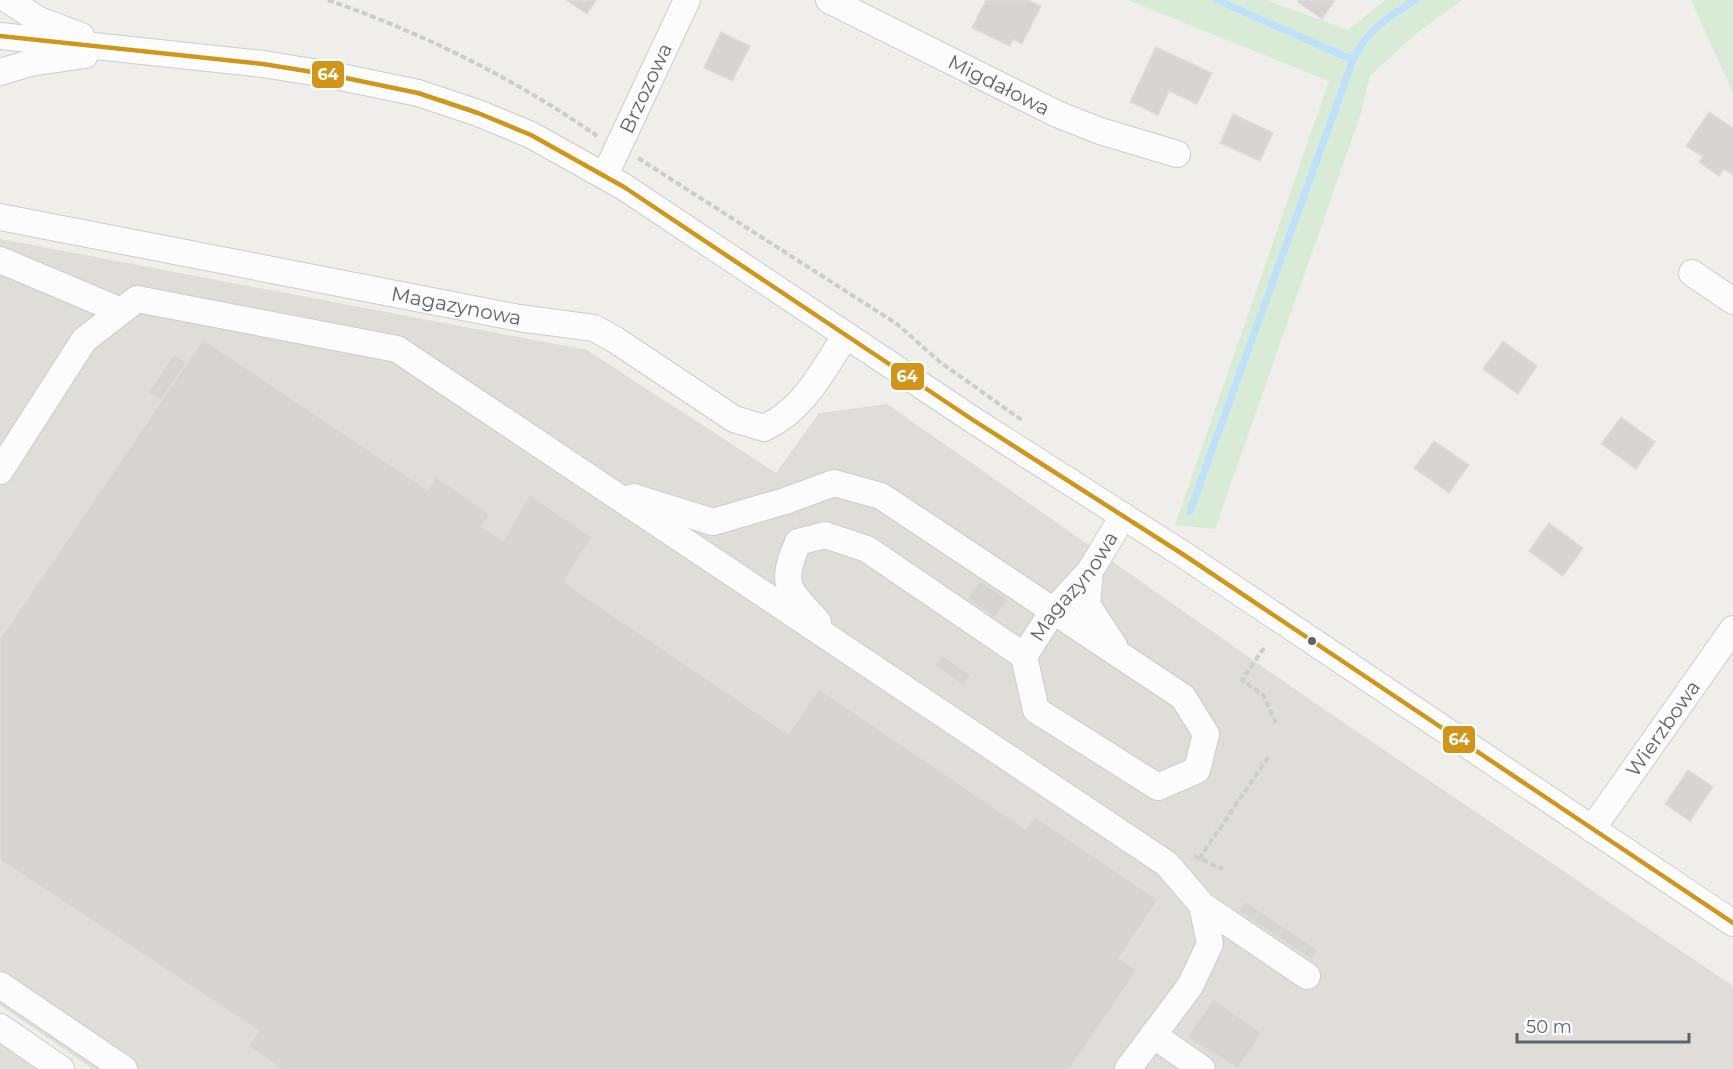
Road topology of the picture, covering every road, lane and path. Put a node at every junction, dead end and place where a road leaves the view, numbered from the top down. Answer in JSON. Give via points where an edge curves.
{"nodes":[{"id":1,"x":8,"y":0,"type":"edge"},
{"id":2,"x":328,"y":0,"type":"edge"},
{"id":3,"x":687,"y":0,"type":"edge"},
{"id":4,"x":829,"y":0,"type":"edge"},
{"id":5,"x":0,"y":36,"type":"edge"},
{"id":6,"x":118,"y":50,"type":"junction"},
{"id":7,"x":0,"y":72,"type":"edge"},
{"id":8,"x":604,"y":141,"type":"dead end"},
{"id":9,"x":1177,"y":154,"type":"dead end"},
{"id":10,"x":629,"y":155,"type":"dead end"},
{"id":11,"x":604,"y":175,"type":"junction"},
{"id":12,"x":0,"y":217,"type":"edge"},
{"id":13,"x":0,"y":260,"type":"edge"},
{"id":14,"x":1692,"y":273,"type":"dead end"},
{"id":15,"x":1733,"y":301,"type":"edge"},
{"id":16,"x":121,"y":311,"type":"junction"},
{"id":17,"x":846,"y":335,"type":"junction"},
{"id":18,"x":1026,"y":423,"type":"dead end"},
{"id":19,"x":0,"y":471,"type":"edge"},
{"id":20,"x":592,"y":482,"type":"junction"},
{"id":21,"x":1123,"y":516,"type":"junction"},
{"id":22,"x":1090,"y":571,"type":"junction"},
{"id":23,"x":1053,"y":611,"type":"junction"},
{"id":24,"x":1733,"y":629,"type":"edge"},
{"id":25,"x":1264,"y":648,"type":"dead end"},
{"id":26,"x":843,"y":649,"type":"junction"},
{"id":27,"x":1024,"y":656,"type":"junction"},
{"id":28,"x":1121,"y":657,"type":"junction"},
{"id":29,"x":1276,"y":723,"type":"dead end"},
{"id":30,"x":1269,"y":756,"type":"dead end"},
{"id":31,"x":1592,"y":830,"type":"junction"},
{"id":32,"x":1200,"y":860,"type":"dead end"},
{"id":33,"x":1202,"y":905,"type":"junction"},
{"id":34,"x":1733,"y":923,"type":"edge"},
{"id":35,"x":1307,"y":976,"type":"dead end"},
{"id":36,"x":0,"y":985,"type":"edge"},
{"id":37,"x":0,"y":1027,"type":"edge"},
{"id":38,"x":1153,"y":1035,"type":"junction"},
{"id":39,"x":61,"y":1069,"type":"edge"},
{"id":40,"x":124,"y":1069,"type":"edge"},
{"id":41,"x":1128,"y":1069,"type":"edge"},
{"id":42,"x":1202,"y":1069,"type":"edge"}],
"edges":[{"from":1,"to":6,"type":"street","via":[[39,20]]},
{"from":2,"to":8,"type":"path","via":[[429,41],[509,81]]},
{"from":3,"to":11,"type":"street","name":"Brzozowa"},
{"from":4,"to":9,"type":"street","name":"Migdałowa","via":[[1057,114]]},
{"from":5,"to":6,"type":"street"},
{"from":6,"to":7,"type":"street","via":[[30,63]]},
{"from":6,"to":11,"type":"street","via":[[262,64],[418,93],[531,135]]},
{"from":10,"to":18,"type":"path","via":[[643,160],[897,324],[940,362]]},
{"from":11,"to":17,"type":"street"},
{"from":12,"to":17,"type":"street","name":"Magazynowa","via":[[508,316],[594,328],[734,419],[764,428],[802,402]]},
{"from":13,"to":16,"type":"street"},
{"from":14,"to":15,"type":"street"},
{"from":16,"to":19,"type":"street","via":[[84,340]]},
{"from":16,"to":20,"type":"street","via":[[137,299],[397,349]]},
{"from":17,"to":21,"type":"street"},
{"from":20,"to":23,"type":"street","via":[[657,507],[713,522],[834,483],[881,496]]},
{"from":20,"to":26,"type":"street"},
{"from":21,"to":22,"type":"street","name":"Magazynowa"},
{"from":21,"to":31,"type":"street"},
{"from":22,"to":23,"type":"street","name":"Magazynowa"},
{"from":22,"to":28,"type":"street","via":[[1087,605]]},
{"from":23,"to":27,"type":"street","name":"Magazynowa"},
{"from":23,"to":28,"type":"street"},
{"from":24,"to":31,"type":"street","name":"Wierzbowa"},
{"from":25,"to":29,"type":"path","via":[[1242,680],[1263,695]]},
{"from":26,"to":27,"type":"street","via":[[788,588],[787,568],[798,542],[825,535],[867,549]]},
{"from":26,"to":33,"type":"street","via":[[1167,864]]},
{"from":27,"to":28,"type":"street","via":[[1036,710],[1158,787],[1197,770],[1206,734],[1183,697]]},
{"from":30,"to":32,"type":"path"},
{"from":31,"to":34,"type":"street"},
{"from":33,"to":35,"type":"street"},
{"from":33,"to":38,"type":"street","via":[[1210,944],[1190,986]]},
{"from":36,"to":40,"type":"street"},
{"from":37,"to":39,"type":"street"},
{"from":38,"to":41,"type":"street"},
{"from":38,"to":42,"type":"street"}]}
